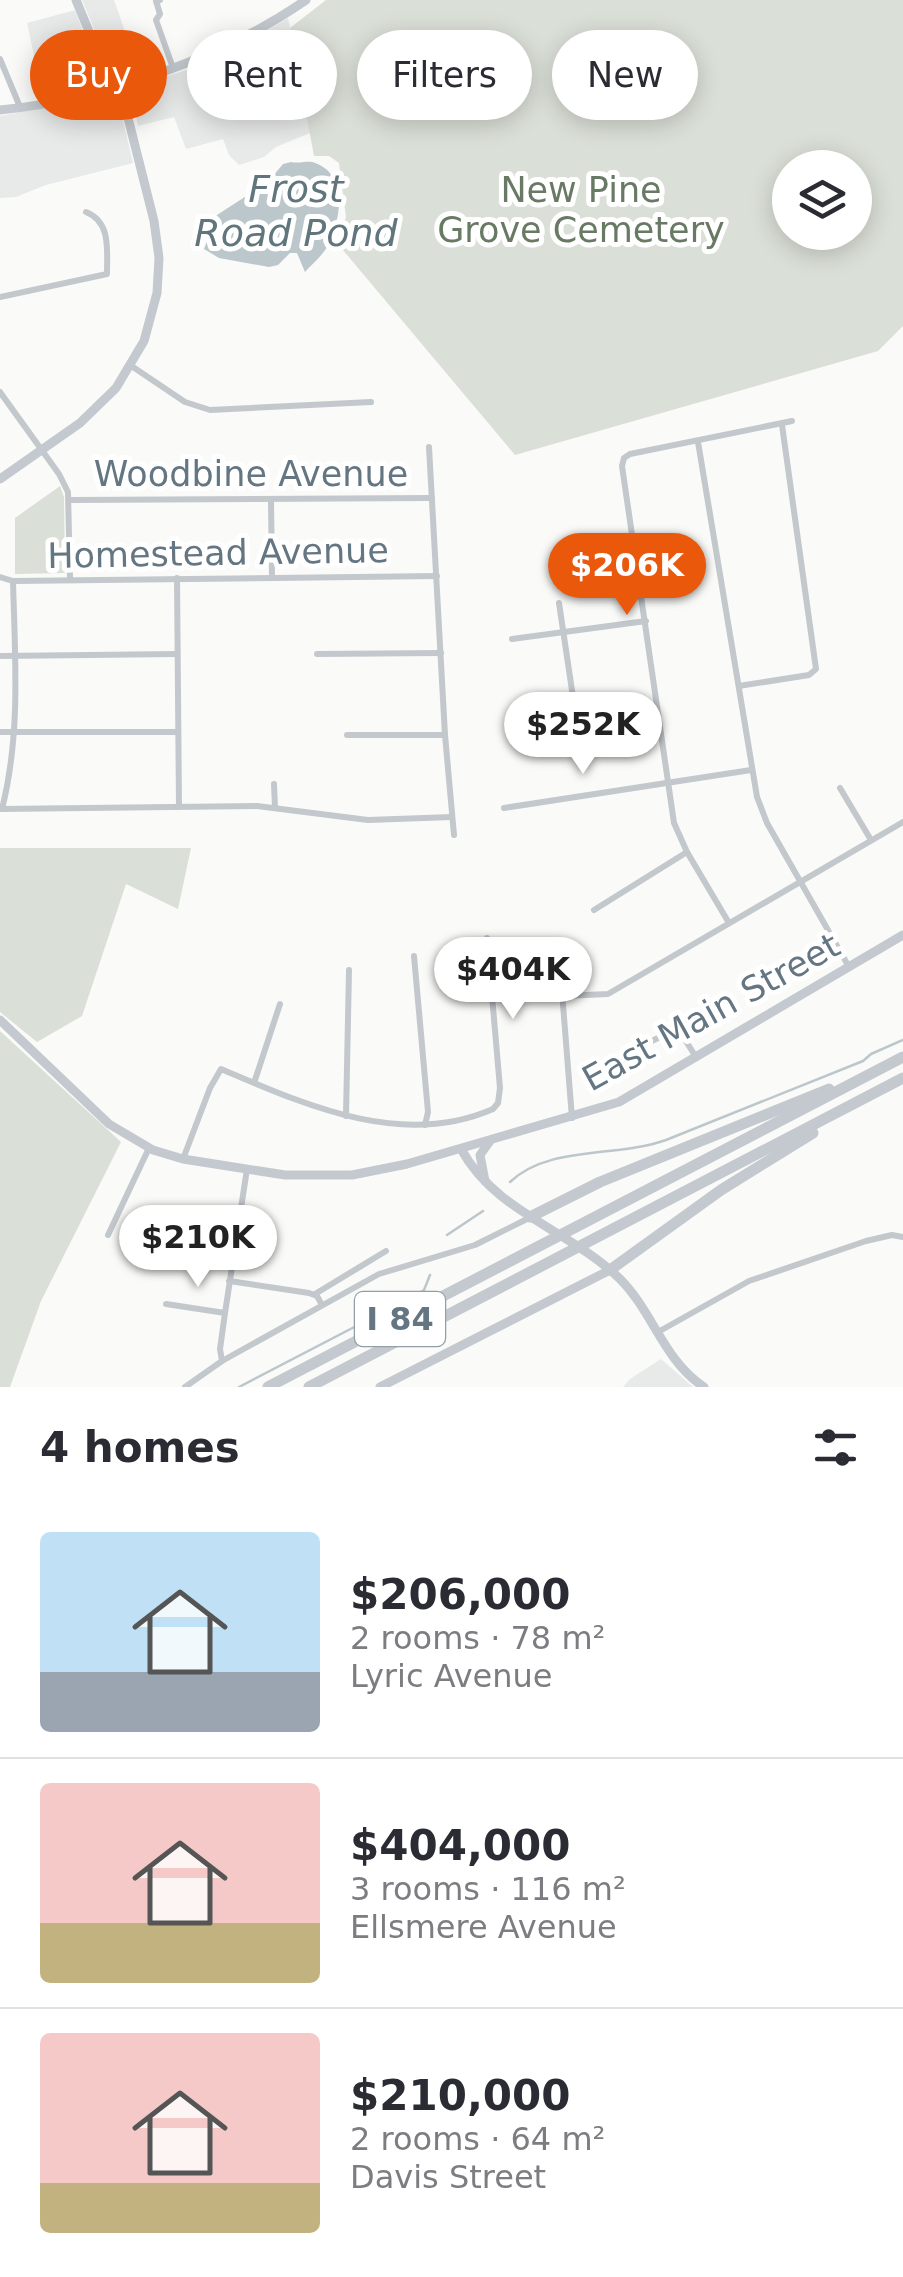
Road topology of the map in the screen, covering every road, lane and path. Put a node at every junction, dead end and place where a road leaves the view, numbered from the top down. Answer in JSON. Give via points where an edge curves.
{"nodes":[{"id":1,"x":76,"y":0,"type":"edge"},
{"id":2,"x":306,"y":0,"type":"edge"},
{"id":3,"x":158,"y":1,"type":"edge"},
{"id":4,"x":292,"y":4,"type":"edge"},
{"id":5,"x":90,"y":30,"type":"edge"},
{"id":6,"x":0,"y":59,"type":"edge"},
{"id":7,"x":173,"y":68,"type":"junction"},
{"id":8,"x":167,"y":70,"type":"edge"},
{"id":9,"x":30,"y":106,"type":"edge"},
{"id":10,"x":20,"y":108,"type":"junction"},
{"id":11,"x":0,"y":110,"type":"edge"},
{"id":12,"x":129,"y":120,"type":"edge"},
{"id":13,"x":86,"y":212,"type":"dead end"},
{"id":14,"x":0,"y":297,"type":"edge"},
{"id":15,"x":130,"y":365,"type":"junction"},
{"id":16,"x":0,"y":392,"type":"edge"},
{"id":17,"x":372,"y":402,"type":"dead end"},
{"id":18,"x":792,"y":422,"type":"dead end"},
{"id":19,"x":782,"y":425,"type":"junction"},
{"id":20,"x":698,"y":442,"type":"junction"},
{"id":21,"x":430,"y":447,"type":"dead end"},
{"id":22,"x":42,"y":449,"type":"junction"},
{"id":23,"x":0,"y":478,"type":"edge"},
{"id":24,"x":432,"y":498,"type":"junction"},
{"id":25,"x":70,"y":500,"type":"junction"},
{"id":26,"x":272,"y":500,"type":"junction"},
{"id":27,"x":272,"y":576,"type":"junction"},
{"id":28,"x":437,"y":576,"type":"junction"},
{"id":29,"x":0,"y":577,"type":"edge"},
{"id":30,"x":177,"y":578,"type":"junction"},
{"id":31,"x":70,"y":579,"type":"junction"},
{"id":32,"x":13,"y":580,"type":"junction"},
{"id":33,"x":559,"y":602,"type":"dead end"},
{"id":34,"x":646,"y":621,"type":"junction"},
{"id":35,"x":564,"y":631,"type":"junction"},
{"id":36,"x":512,"y":639,"type":"dead end"},
{"id":37,"x":440,"y":653,"type":"junction"},
{"id":38,"x":178,"y":654,"type":"junction"},
{"id":39,"x":316,"y":654,"type":"dead end"},
{"id":40,"x":0,"y":656,"type":"edge"},
{"id":41,"x":15,"y":656,"type":"junction"},
{"id":42,"x":739,"y":686,"type":"junction"},
{"id":43,"x":0,"y":732,"type":"edge"},
{"id":44,"x":15,"y":732,"type":"junction"},
{"id":45,"x":178,"y":732,"type":"junction"},
{"id":46,"x":347,"y":735,"type":"dead end"},
{"id":47,"x":445,"y":735,"type":"junction"},
{"id":48,"x":581,"y":751,"type":"dead end"},
{"id":49,"x":751,"y":770,"type":"junction"},
{"id":50,"x":668,"y":782,"type":"junction"},
{"id":51,"x":274,"y":784,"type":"dead end"},
{"id":52,"x":840,"y":788,"type":"dead end"},
{"id":53,"x":179,"y":807,"type":"junction"},
{"id":54,"x":274,"y":807,"type":"junction"},
{"id":55,"x":504,"y":808,"type":"dead end"},
{"id":56,"x":1,"y":809,"type":"edge"},
{"id":57,"x":452,"y":817,"type":"junction"},
{"id":58,"x":903,"y":822,"type":"edge"},
{"id":59,"x":454,"y":835,"type":"dead end"},
{"id":60,"x":871,"y":840,"type":"junction"},
{"id":61,"x":687,"y":852,"type":"junction"},
{"id":62,"x":800,"y":882,"type":"junction"},
{"id":63,"x":594,"y":910,"type":"dead end"},
{"id":64,"x":729,"y":922,"type":"junction"},
{"id":65,"x":903,"y":934,"type":"edge"},
{"id":66,"x":487,"y":938,"type":"dead end"},
{"id":67,"x":559,"y":954,"type":"dead end"},
{"id":68,"x":414,"y":956,"type":"dead end"},
{"id":69,"x":848,"y":967,"type":"junction"},
{"id":70,"x":349,"y":970,"type":"dead end"},
{"id":71,"x":562,"y":996,"type":"junction"},
{"id":72,"x":280,"y":1004,"type":"dead end"},
{"id":73,"x":0,"y":1020,"type":"edge"},
{"id":74,"x":639,"y":1046,"type":"dead end"},
{"id":75,"x":903,"y":1057,"type":"edge"},
{"id":76,"x":697,"y":1058,"type":"junction"},
{"id":77,"x":903,"y":1078,"type":"edge"},
{"id":78,"x":254,"y":1083,"type":"junction"},
{"id":79,"x":845,"y":1087,"type":"junction"},
{"id":80,"x":854,"y":1104,"type":"junction"},
{"id":81,"x":346,"y":1116,"type":"junction"},
{"id":82,"x":572,"y":1118,"type":"junction"},
{"id":83,"x":425,"y":1124,"type":"junction"},
{"id":84,"x":490,"y":1140,"type":"junction"},
{"id":85,"x":149,"y":1148,"type":"junction"},
{"id":86,"x":461,"y":1149,"type":"junction"},
{"id":87,"x":183,"y":1159,"type":"junction"},
{"id":88,"x":247,"y":1169,"type":"junction"},
{"id":89,"x":486,"y":1184,"type":"junction"},
{"id":90,"x":530,"y":1217,"type":"junction"},
{"id":91,"x":108,"y":1235,"type":"dead end"},
{"id":92,"x":903,"y":1237,"type":"edge"},
{"id":93,"x":164,"y":1238,"type":"dead end"},
{"id":94,"x":234,"y":1248,"type":"junction"},
{"id":95,"x":386,"y":1251,"type":"dead end"},
{"id":96,"x":610,"y":1270,"type":"junction"},
{"id":97,"x":229,"y":1282,"type":"junction"},
{"id":98,"x":314,"y":1294,"type":"junction"},
{"id":99,"x":166,"y":1304,"type":"dead end"},
{"id":100,"x":322,"y":1306,"type":"junction"},
{"id":101,"x":224,"y":1313,"type":"junction"},
{"id":102,"x":658,"y":1332,"type":"junction"},
{"id":103,"x":222,"y":1360,"type":"junction"},
{"id":104,"x":185,"y":1387,"type":"edge"},
{"id":105,"x":268,"y":1387,"type":"edge"},
{"id":106,"x":309,"y":1387,"type":"edge"},
{"id":107,"x":380,"y":1387,"type":"edge"},
{"id":108,"x":704,"y":1387,"type":"edge"}],
"edges":[{"from":1,"to":5,"type":"main road"},
{"from":2,"to":4,"type":"main road"},
{"from":3,"to":7,"type":"street","via":[[156,20]]},
{"from":4,"to":7,"type":"main road","via":[[238,40]]},
{"from":6,"to":10,"type":"street"},
{"from":7,"to":8,"type":"main road"},
{"from":9,"to":10,"type":"main road"},
{"from":10,"to":11,"type":"main road"},
{"from":12,"to":15,"type":"main road","via":[[159,258],[151,321]]},
{"from":13,"to":14,"type":"street","via":[[104,226],[107,274]]},
{"from":15,"to":17,"type":"street","via":[[210,410]]},
{"from":15,"to":22,"type":"main road","via":[[96,409]]},
{"from":16,"to":22,"type":"street"},
{"from":18,"to":19,"type":"street"},
{"from":19,"to":20,"type":"street"},
{"from":19,"to":42,"type":"street","via":[[816,669]]},
{"from":20,"to":34,"type":"street","via":[[624,458]]},
{"from":20,"to":42,"type":"street"},
{"from":21,"to":24,"type":"street"},
{"from":22,"to":23,"type":"main road"},
{"from":22,"to":25,"type":"street"},
{"from":24,"to":26,"type":"street","name":"Woodbine Avenue"},
{"from":24,"to":28,"type":"street"},
{"from":25,"to":26,"type":"street","name":"Woodbine Avenue"},
{"from":25,"to":31,"type":"street"},
{"from":26,"to":27,"type":"street"},
{"from":27,"to":28,"type":"street","name":"Homestead Avenue"},
{"from":27,"to":30,"type":"street","name":"Homestead Avenue"},
{"from":28,"to":37,"type":"street"},
{"from":29,"to":32,"type":"street","name":"Homestead Avenue"},
{"from":30,"to":31,"type":"street","name":"Homestead Avenue"},
{"from":30,"to":38,"type":"street"},
{"from":31,"to":32,"type":"street","name":"Homestead Avenue"},
{"from":32,"to":41,"type":"street"},
{"from":33,"to":35,"type":"street"},
{"from":34,"to":35,"type":"street"},
{"from":34,"to":50,"type":"street"},
{"from":35,"to":36,"type":"street"},
{"from":35,"to":48,"type":"street"},
{"from":37,"to":39,"type":"street"},
{"from":37,"to":47,"type":"street"},
{"from":38,"to":41,"type":"street"},
{"from":38,"to":45,"type":"street"},
{"from":40,"to":41,"type":"street"},
{"from":41,"to":44,"type":"street"},
{"from":42,"to":49,"type":"street"},
{"from":43,"to":44,"type":"street"},
{"from":44,"to":45,"type":"street"},
{"from":44,"to":56,"type":"street"},
{"from":45,"to":53,"type":"street"},
{"from":46,"to":47,"type":"street"},
{"from":47,"to":57,"type":"street"},
{"from":49,"to":50,"type":"street"},
{"from":49,"to":62,"type":"street","via":[[767,823]]},
{"from":50,"to":55,"type":"street"},
{"from":50,"to":61,"type":"street"},
{"from":51,"to":54,"type":"street"},
{"from":52,"to":60,"type":"street"},
{"from":53,"to":54,"type":"street"},
{"from":53,"to":56,"type":"street"},
{"from":54,"to":57,"type":"street","via":[[368,820]]},
{"from":57,"to":59,"type":"street"},
{"from":58,"to":60,"type":"street"},
{"from":60,"to":62,"type":"street"},
{"from":61,"to":63,"type":"street"},
{"from":61,"to":64,"type":"street"},
{"from":62,"to":64,"type":"street"},
{"from":62,"to":69,"type":"street"},
{"from":64,"to":71,"type":"street","via":[[608,994]]},
{"from":65,"to":69,"type":"main road","name":"East Main Street"},
{"from":66,"to":83,"type":"street","via":[[498,1103],[460,1120]]},
{"from":67,"to":71,"type":"street"},
{"from":68,"to":83,"type":"street"},
{"from":69,"to":76,"type":"main road","name":"East Main Street"},
{"from":70,"to":81,"type":"street"},
{"from":71,"to":82,"type":"street"},
{"from":72,"to":78,"type":"street"},
{"from":73,"to":85,"type":"main road","name":"East Main Street","via":[[102,1118]]},
{"from":74,"to":76,"type":"street","via":[[675,1030]]},
{"from":75,"to":79,"type":"highway","number":"I 84"},
{"from":76,"to":82,"type":"main road","name":"East Main Street","via":[[629,1098]]},
{"from":77,"to":80,"type":"highway","number":"I 84"},
{"from":78,"to":81,"type":"street"},
{"from":78,"to":87,"type":"street","via":[[220,1069]]},
{"from":79,"to":90,"type":"highway","via":[[632,1168]]},
{"from":79,"to":105,"type":"highway","number":"I 84"},
{"from":80,"to":96,"type":"highway"},
{"from":80,"to":106,"type":"highway","number":"I 84"},
{"from":81,"to":83,"type":"street"},
{"from":82,"to":84,"type":"main road","name":"East Main Street"},
{"from":84,"to":86,"type":"main road","name":"East Main Street"},
{"from":84,"to":89,"type":"main road","via":[[480,1155]]},
{"from":85,"to":87,"type":"main road","name":"East Main Street"},
{"from":85,"to":91,"type":"street"},
{"from":86,"to":88,"type":"main road","name":"East Main Street","via":[[352,1175]]},
{"from":86,"to":89,"type":"main road"},
{"from":87,"to":88,"type":"main road","name":"East Main Street"},
{"from":88,"to":94,"type":"street"},
{"from":89,"to":90,"type":"main road"},
{"from":90,"to":96,"type":"main road"},
{"from":90,"to":100,"type":"street","via":[[476,1245],[380,1273]]},
{"from":92,"to":102,"type":"street","via":[[866,1241],[749,1281]]},
{"from":93,"to":94,"type":"street"},
{"from":94,"to":97,"type":"street"},
{"from":95,"to":98,"type":"street"},
{"from":96,"to":102,"type":"main road"},
{"from":96,"to":107,"type":"main road"},
{"from":97,"to":98,"type":"street"},
{"from":97,"to":101,"type":"street"},
{"from":98,"to":100,"type":"street"},
{"from":99,"to":101,"type":"street"},
{"from":100,"to":103,"type":"street"},
{"from":101,"to":103,"type":"street"},
{"from":102,"to":108,"type":"main road","via":[[679,1367]]},
{"from":103,"to":104,"type":"street"}]}
